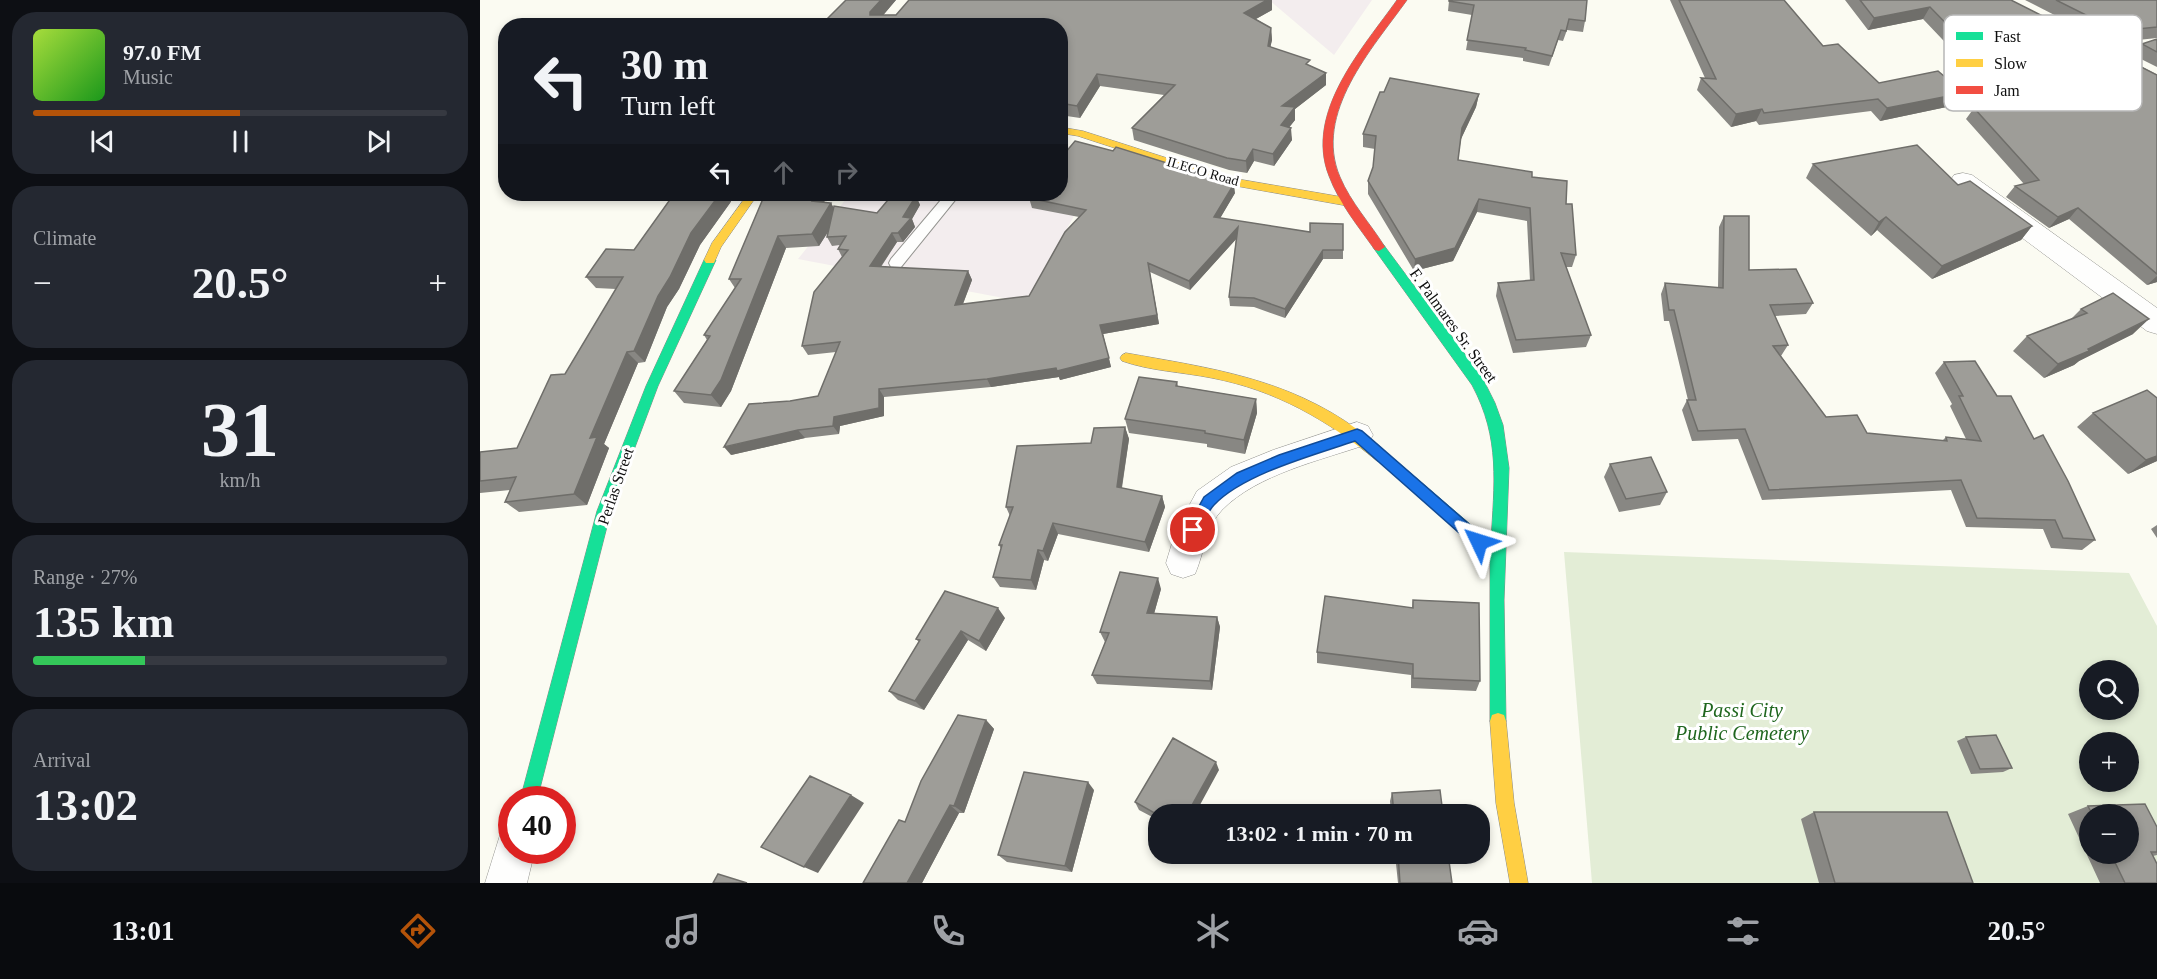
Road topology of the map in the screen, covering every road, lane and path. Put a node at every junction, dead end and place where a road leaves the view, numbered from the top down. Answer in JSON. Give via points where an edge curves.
{"nodes":[{"id":1,"x":1402,"y":0,"type":"edge"},
{"id":2,"x":2003,"y":0,"type":"edge"},
{"id":3,"x":2032,"y":15,"type":"edge"},
{"id":4,"x":2142,"y":71,"type":"edge"},
{"id":5,"x":2157,"y":79,"type":"edge"},
{"id":6,"x":1068,"y":132,"type":"edge"},
{"id":7,"x":1963,"y":181,"type":"edge"},
{"id":8,"x":748,"y":201,"type":"edge"},
{"id":9,"x":947,"y":201,"type":"edge"},
{"id":10,"x":1348,"y":202,"type":"junction"},
{"id":11,"x":896,"y":263,"type":"dead end"},
{"id":12,"x":2157,"y":322,"type":"edge"},
{"id":13,"x":1126,"y":358,"type":"dead end"},
{"id":14,"x":1357,"y":435,"type":"junction"},
{"id":15,"x":1497,"y":557,"type":"junction"},
{"id":16,"x":1183,"y":563,"type":"dead end"},
{"id":17,"x":532,"y":786,"type":"edge"},
{"id":18,"x":511,"y":864,"type":"edge"},
{"id":19,"x":506,"y":883,"type":"edge"},
{"id":20,"x":1519,"y":883,"type":"edge"}],
"edges":[{"from":1,"to":10,"type":"street","name":"F. Palmares Sr. Street","via":[[1356,68],[1334,109],[1327,144],[1332,169]]},
{"from":2,"to":3,"type":"street"},
{"from":4,"to":5,"type":"street"},
{"from":6,"to":10,"type":"street","name":"ILECO Road","via":[[1226,180]]},
{"from":7,"to":12,"type":"street"},
{"from":8,"to":17,"type":"street","name":"Perlas Street","via":[[716,246],[652,386],[604,511]]},
{"from":9,"to":11,"type":"lane"},
{"from":10,"to":15,"type":"street","name":"F. Palmares Sr. Street","via":[[1471,373],[1495,413],[1504,454]]},
{"from":13,"to":14,"type":"street","via":[[1243,380],[1301,401]]},
{"from":14,"to":15,"type":"street"},
{"from":14,"to":16,"type":"street","via":[[1242,477],[1209,501],[1193,530]]},
{"from":15,"to":20,"type":"street","name":"F. Palmares Sr. Street","via":[[1498,721]]},
{"from":18,"to":19,"type":"street"}]}
